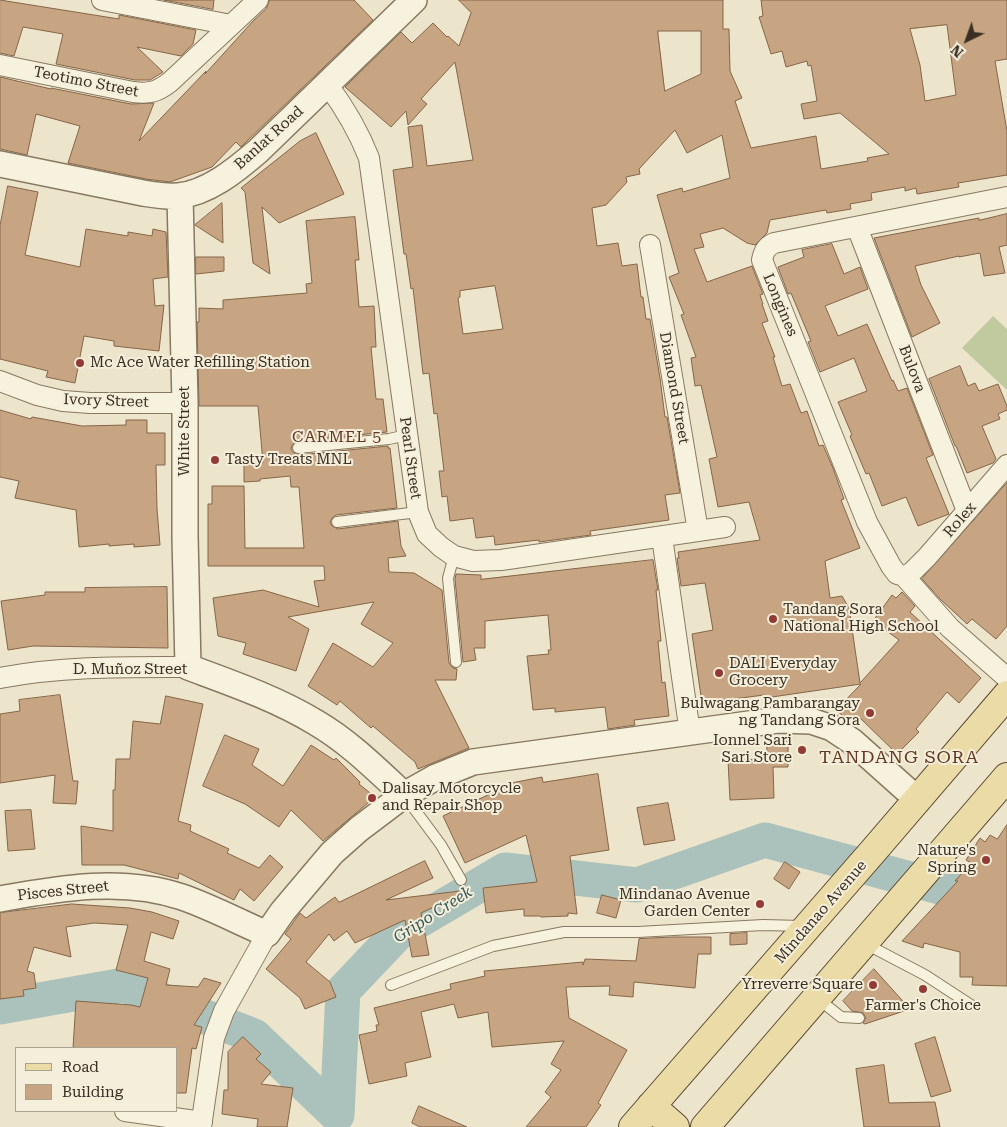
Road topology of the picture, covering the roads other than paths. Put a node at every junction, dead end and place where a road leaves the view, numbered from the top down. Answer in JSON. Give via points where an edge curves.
{"nodes":[{"id":1,"x":102,"y":0,"type":"edge"},
{"id":2,"x":258,"y":0,"type":"edge"},
{"id":3,"x":414,"y":0,"type":"edge"},
{"id":4,"x":231,"y":25,"type":"junction"},
{"id":5,"x":0,"y":64,"type":"edge"},
{"id":6,"x":327,"y":84,"type":"junction"},
{"id":7,"x":0,"y":164,"type":"edge"},
{"id":8,"x":180,"y":196,"type":"junction"},
{"id":9,"x":1007,"y":197,"type":"edge"},
{"id":10,"x":857,"y":227,"type":"junction"},
{"id":11,"x":650,"y":245,"type":"dead end"},
{"id":12,"x":0,"y":381,"type":"edge"},
{"id":13,"x":185,"y":403,"type":"junction"},
{"id":14,"x":407,"y":435,"type":"junction"},
{"id":15,"x":298,"y":448,"type":"dead end"},
{"id":16,"x":1007,"y":465,"type":"edge"},
{"id":17,"x":967,"y":511,"type":"junction"},
{"id":18,"x":418,"y":512,"type":"junction"},
{"id":19,"x":337,"y":522,"type":"dead end"},
{"id":20,"x":725,"y":527,"type":"dead end"},
{"id":21,"x":698,"y":531,"type":"junction"},
{"id":22,"x":662,"y":537,"type":"junction"},
{"id":23,"x":454,"y":556,"type":"junction"},
{"id":24,"x":908,"y":575,"type":"junction"},
{"id":25,"x":456,"y":662,"type":"dead end"},
{"id":26,"x":188,"y":667,"type":"junction"},
{"id":27,"x":0,"y":678,"type":"edge"},
{"id":28,"x":1007,"y":678,"type":"edge"},
{"id":29,"x":1007,"y":695,"type":"edge"},
{"id":30,"x":690,"y":733,"type":"junction"},
{"id":31,"x":1007,"y":777,"type":"edge"},
{"id":32,"x":404,"y":795,"type":"junction"},
{"id":33,"x":918,"y":800,"type":"junction"},
{"id":34,"x":461,"y":880,"type":"dead end"},
{"id":35,"x":0,"y":899,"type":"edge"},
{"id":36,"x":808,"y":926,"type":"junction"},
{"id":37,"x":267,"y":934,"type":"junction"},
{"id":38,"x":864,"y":943,"type":"junction"},
{"id":39,"x":391,"y":985,"type":"dead end"},
{"id":40,"x":817,"y":998,"type":"junction"},
{"id":41,"x":971,"y":1005,"type":"dead end"},
{"id":42,"x":859,"y":1018,"type":"dead end"},
{"id":43,"x":651,"y":1106,"type":"junction"},
{"id":44,"x":132,"y":1112,"type":"edge"},
{"id":45,"x":201,"y":1124,"type":"edge"},
{"id":46,"x":633,"y":1127,"type":"edge"},
{"id":47,"x":675,"y":1127,"type":"edge"},
{"id":48,"x":705,"y":1127,"type":"edge"}],
"edges":[{"from":1,"to":4,"type":"street"},
{"from":2,"to":4,"type":"street","name":"Teotimo Street"},
{"from":3,"to":6,"type":"street","name":"Banlat Road"},
{"from":4,"to":5,"type":"street","name":"Teotimo Street","via":[[170,82],[146,94]]},
{"from":6,"to":8,"type":"street","name":"Banlat Road","via":[[240,167],[208,186]]},
{"from":6,"to":14,"type":"street","name":"Pearl Street","via":[[346,110],[369,158]]},
{"from":7,"to":8,"type":"street","name":"Banlat Road","via":[[117,189]]},
{"from":8,"to":13,"type":"street","name":"White Street"},
{"from":9,"to":10,"type":"street","name":"Longines"},
{"from":10,"to":17,"type":"street","name":"Bulova"},
{"from":10,"to":24,"type":"street","name":"Longines","via":[[774,242],[763,253],[762,260],[867,522],[897,574]]},
{"from":11,"to":21,"type":"street","name":"Diamond Street"},
{"from":12,"to":13,"type":"street","name":"Ivory Street","via":[[63,401]]},
{"from":13,"to":26,"type":"street","name":"White Street"},
{"from":14,"to":15,"type":"lane"},
{"from":14,"to":18,"type":"street","name":"Pearl Street"},
{"from":16,"to":17,"type":"street","name":"Rolex"},
{"from":17,"to":24,"type":"street","name":"Rolex"},
{"from":18,"to":19,"type":"lane"},
{"from":18,"to":23,"type":"street","name":"Pearl Street","via":[[427,534]]},
{"from":20,"to":21,"type":"street","name":"Pearl Street"},
{"from":21,"to":22,"type":"street","name":"Pearl Street"},
{"from":22,"to":23,"type":"street","name":"Pearl Street","via":[[501,560],[473,561]]},
{"from":22,"to":30,"type":"street"},
{"from":23,"to":25,"type":"lane","via":[[448,578]]},
{"from":24,"to":28,"type":"street","via":[[950,628]]},
{"from":26,"to":27,"type":"street","name":"D. Muñoz Street","via":[[98,667]]},
{"from":26,"to":32,"type":"street","name":"D. Muñoz Street","via":[[275,700],[316,722],[351,747]]},
{"from":29,"to":33,"type":"main road","name":"Mindanao Avenue"},
{"from":30,"to":32,"type":"street","via":[[473,762]]},
{"from":30,"to":33,"type":"street","via":[[778,720],[811,721],[832,728],[853,742]]},
{"from":31,"to":38,"type":"main road"},
{"from":32,"to":34,"type":"lane","via":[[441,844]]},
{"from":32,"to":37,"type":"street","via":[[332,853]]},
{"from":33,"to":36,"type":"main road","name":"Mindanao Avenue"},
{"from":35,"to":37,"type":"street","name":"Pisces Street","via":[[94,885],[131,886],[182,897]]},
{"from":36,"to":39,"type":"lane","via":[[564,932],[492,946]]},
{"from":36,"to":43,"type":"main road","name":"Mindanao Avenue"},
{"from":37,"to":45,"type":"street","via":[[214,1038]]},
{"from":38,"to":40,"type":"main road"},
{"from":38,"to":41,"type":"lane","via":[[925,975]]},
{"from":40,"to":42,"type":"lane","via":[[841,1017]]},
{"from":40,"to":48,"type":"main road"},
{"from":43,"to":46,"type":"main road","name":"Mindanao Avenue"},
{"from":43,"to":47,"type":"main road"},
{"from":44,"to":45,"type":"street"}]}
